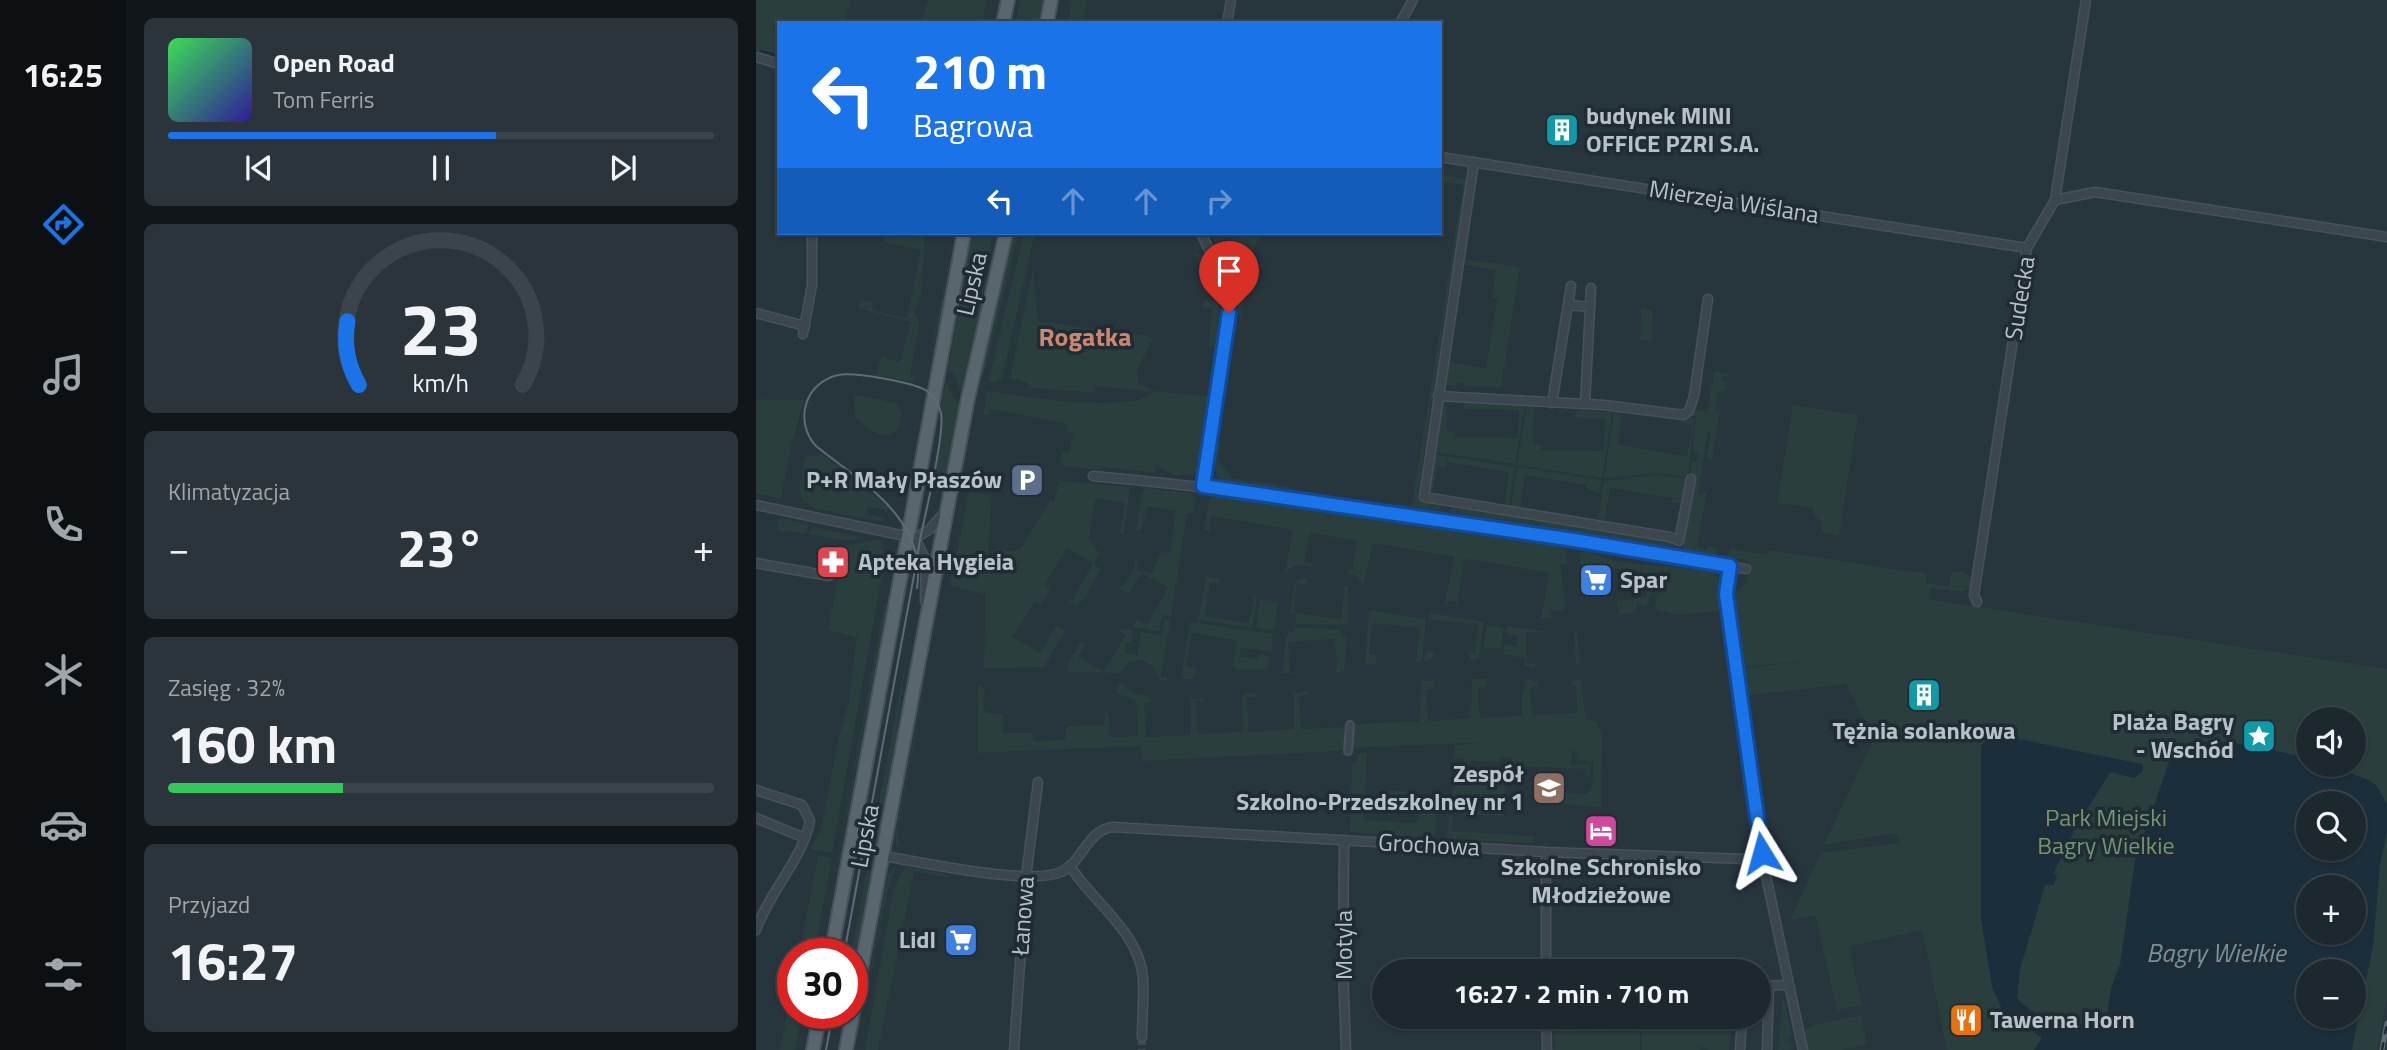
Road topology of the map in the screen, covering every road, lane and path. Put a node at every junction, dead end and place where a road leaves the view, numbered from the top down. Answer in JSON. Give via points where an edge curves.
{"nodes":[{"id":1,"x":1008,"y":0,"type":"edge"},
{"id":2,"x":1051,"y":0,"type":"edge"},
{"id":3,"x":1231,"y":0,"type":"edge"},
{"id":4,"x":1413,"y":0,"type":"edge"},
{"id":5,"x":2086,"y":0,"type":"edge"},
{"id":6,"x":1003,"y":21,"type":"edge"},
{"id":7,"x":1047,"y":21,"type":"edge"},
{"id":8,"x":1227,"y":21,"type":"edge"},
{"id":9,"x":1401,"y":21,"type":"edge"},
{"id":10,"x":756,"y":57,"type":"edge"},
{"id":11,"x":777,"y":63,"type":"edge"},
{"id":12,"x":1442,"y":157,"type":"edge"},
{"id":13,"x":1474,"y":162,"type":"junction"},
{"id":14,"x":2055,"y":200,"type":"junction"},
{"id":15,"x":812,"y":235,"type":"edge"},
{"id":16,"x":964,"y":235,"type":"edge"},
{"id":17,"x":1006,"y":235,"type":"edge"},
{"id":18,"x":1202,"y":235,"type":"edge"},
{"id":19,"x":2387,"y":237,"type":"edge"},
{"id":20,"x":2027,"y":248,"type":"junction"},
{"id":21,"x":1571,"y":286,"type":"dead end"},
{"id":22,"x":1591,"y":288,"type":"dead end"},
{"id":23,"x":1708,"y":299,"type":"dead end"},
{"id":24,"x":1567,"y":305,"type":"junction"},
{"id":25,"x":1590,"y":307,"type":"junction"},
{"id":26,"x":756,"y":313,"type":"edge"},
{"id":27,"x":1438,"y":396,"type":"junction"},
{"id":28,"x":1552,"y":403,"type":"junction"},
{"id":29,"x":1585,"y":404,"type":"junction"},
{"id":30,"x":1093,"y":475,"type":"dead end"},
{"id":31,"x":1691,"y":479,"type":"dead end"},
{"id":32,"x":1203,"y":486,"type":"junction"},
{"id":33,"x":756,"y":505,"type":"edge"},
{"id":34,"x":947,"y":510,"type":"junction"},
{"id":35,"x":911,"y":537,"type":"junction"},
{"id":36,"x":756,"y":563,"type":"edge"},
{"id":37,"x":1730,"y":566,"type":"junction"},
{"id":38,"x":1746,"y":569,"type":"dead end"},
{"id":39,"x":829,"y":576,"type":"dead end"},
{"id":40,"x":1977,"y":602,"type":"dead end"},
{"id":41,"x":923,"y":629,"type":"junction"},
{"id":42,"x":1350,"y":725,"type":"dead end"},
{"id":43,"x":1348,"y":751,"type":"dead end"},
{"id":44,"x":1038,"y":782,"type":"dead end"},
{"id":45,"x":756,"y":790,"type":"edge"},
{"id":46,"x":756,"y":818,"type":"edge"},
{"id":47,"x":805,"y":838,"type":"junction"},
{"id":48,"x":1344,"y":841,"type":"junction"},
{"id":49,"x":1546,"y":852,"type":"junction"},
{"id":50,"x":883,"y":856,"type":"junction"},
{"id":51,"x":1762,"y":857,"type":"junction"},
{"id":52,"x":1070,"y":866,"type":"junction"},
{"id":53,"x":1026,"y":877,"type":"junction"},
{"id":54,"x":756,"y":930,"type":"edge"},
{"id":55,"x":834,"y":938,"type":"edge"},
{"id":56,"x":1546,"y":959,"type":"edge"},
{"id":57,"x":1789,"y":985,"type":"junction"},
{"id":58,"x":1771,"y":986,"type":"edge"},
{"id":59,"x":817,"y":1029,"type":"edge"},
{"id":60,"x":1546,"y":1029,"type":"edge"},
{"id":61,"x":1741,"y":1029,"type":"edge"},
{"id":62,"x":1768,"y":1029,"type":"edge"},
{"id":63,"x":1142,"y":1038,"type":"tunnel mouth"},
{"id":64,"x":813,"y":1050,"type":"edge"},
{"id":65,"x":846,"y":1050,"type":"edge"},
{"id":66,"x":1014,"y":1050,"type":"edge"},
{"id":67,"x":1346,"y":1050,"type":"edge"},
{"id":68,"x":1547,"y":1050,"type":"edge"},
{"id":69,"x":1740,"y":1050,"type":"edge"},
{"id":70,"x":1767,"y":1050,"type":"edge"},
{"id":71,"x":1803,"y":1050,"type":"edge"}],
"edges":[{"from":1,"to":6,"type":"main road"},
{"from":2,"to":7,"type":"main road"},
{"from":3,"to":8,"type":"street"},
{"from":4,"to":9,"type":"street"},
{"from":5,"to":14,"type":"street","name":"Sudecka"},
{"from":10,"to":11,"type":"street"},
{"from":12,"to":13,"type":"street","name":"Mierzeja Wiślana"},
{"from":13,"to":20,"type":"street","name":"Mierzeja Wiślana"},
{"from":13,"to":27,"type":"street"},
{"from":14,"to":19,"type":"street","via":[[2095,192]]},
{"from":14,"to":20,"type":"street","name":"Sudecka"},
{"from":15,"to":26,"type":"street","via":[[812,285],[804,330]]},
{"from":16,"to":35,"type":"main road","name":"Lipska"},
{"from":17,"to":34,"type":"main road","name":"Lipska"},
{"from":18,"to":32,"type":"street","via":[[1230,303]]},
{"from":20,"to":40,"type":"street","name":"Sudecka"},
{"from":21,"to":24,"type":"street"},
{"from":22,"to":25,"type":"street"},
{"from":23,"to":29,"type":"street","via":[[1689,411],[1678,415]]},
{"from":24,"to":25,"type":"street"},
{"from":24,"to":28,"type":"street"},
{"from":25,"to":29,"type":"street"},
{"from":27,"to":28,"type":"street"},
{"from":27,"to":31,"type":"street","via":[[1424,497],[1678,541]]},
{"from":28,"to":29,"type":"street"},
{"from":30,"to":32,"type":"street"},
{"from":32,"to":37,"type":"street"},
{"from":33,"to":35,"type":"street"},
{"from":34,"to":35,"type":"street","via":[[929,530]]},
{"from":34,"to":41,"type":"main road","name":"Lipska"},
{"from":35,"to":41,"type":"street","name":"Lipska","via":[[926,561]]},
{"from":35,"to":55,"type":"main road","name":"Lipska"},
{"from":36,"to":39,"type":"street"},
{"from":37,"to":38,"type":"street"},
{"from":37,"to":51,"type":"street","via":[[1726,594]]},
{"from":41,"to":50,"type":"main road","name":"Lipska"},
{"from":42,"to":43,"type":"street"},
{"from":44,"to":53,"type":"street","name":"Łanowa"},
{"from":45,"to":47,"type":"street","via":[[802,805],[810,821]]},
{"from":46,"to":47,"type":"street"},
{"from":47,"to":54,"type":"street"},
{"from":48,"to":49,"type":"street","name":"Grochowa"},
{"from":48,"to":52,"type":"street","name":"Grochowa","via":[[1113,827],[1097,832]]},
{"from":48,"to":67,"type":"street","name":"Motyla"},
{"from":49,"to":51,"type":"street","name":"Grochowa"},
{"from":49,"to":56,"type":"street"},
{"from":50,"to":53,"type":"street"},
{"from":50,"to":65,"type":"main road","name":"Lipska"},
{"from":51,"to":57,"type":"street"},
{"from":52,"to":53,"type":"street"},
{"from":52,"to":63,"type":"street","via":[[1127,936],[1135,954],[1143,976]]},
{"from":53,"to":66,"type":"street","name":"Łanowa"},
{"from":57,"to":58,"type":"street"},
{"from":57,"to":71,"type":"street"},
{"from":59,"to":64,"type":"main road"},
{"from":60,"to":68,"type":"street"},
{"from":61,"to":69,"type":"street"},
{"from":62,"to":70,"type":"street"}]}
